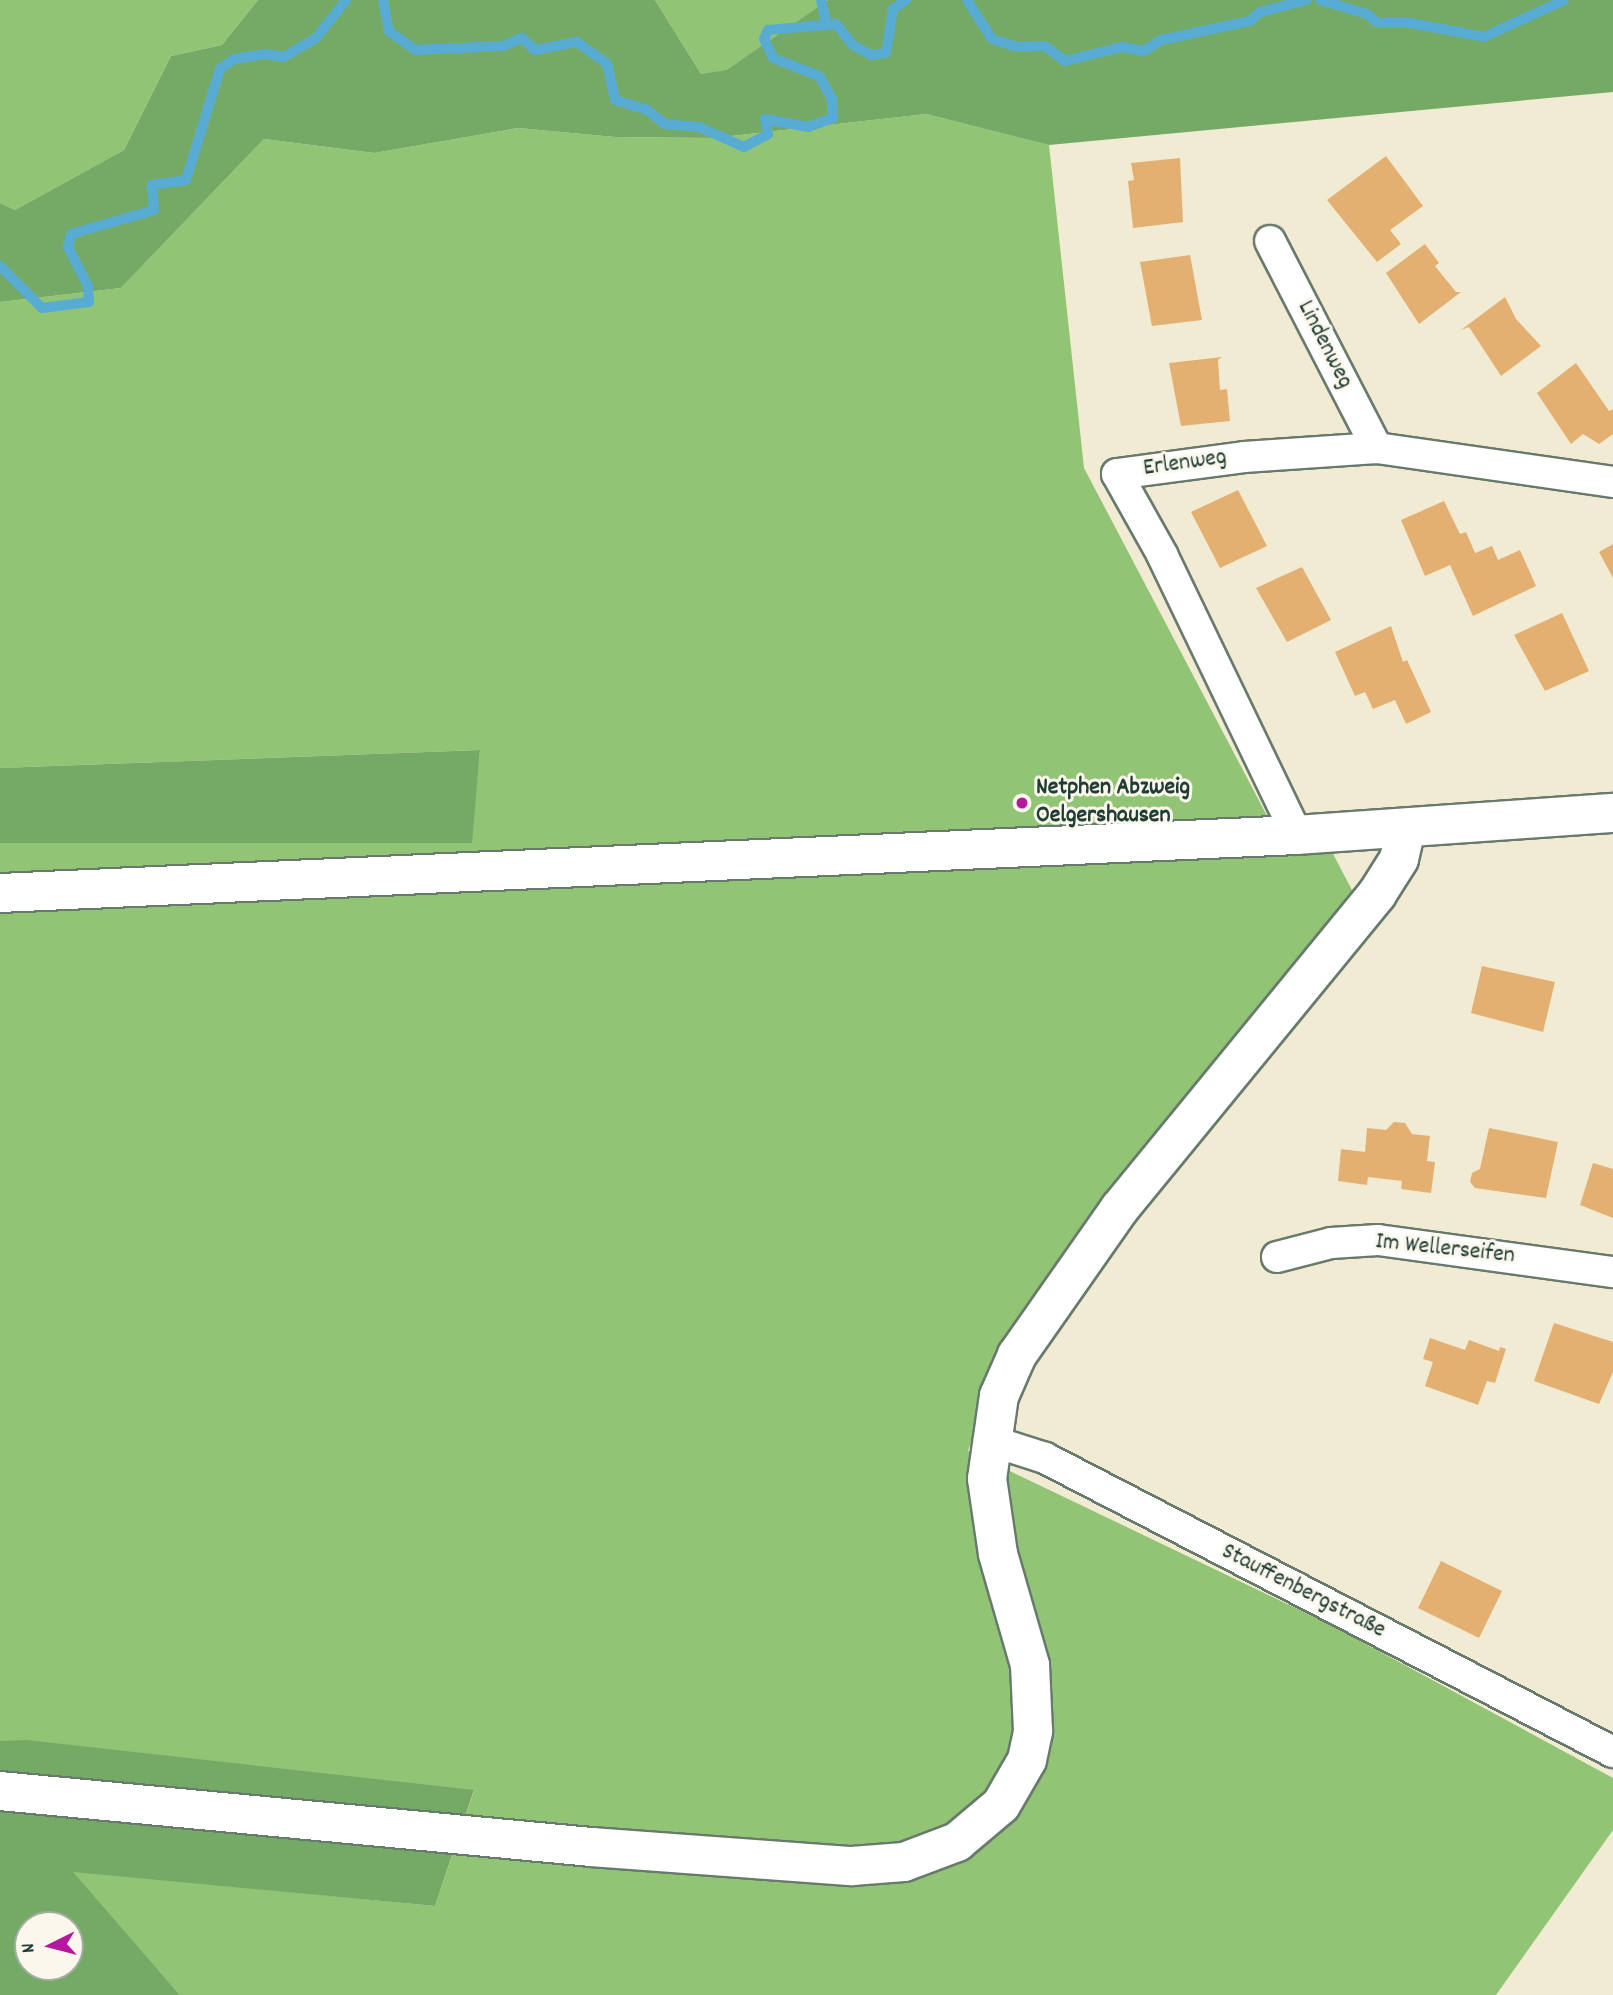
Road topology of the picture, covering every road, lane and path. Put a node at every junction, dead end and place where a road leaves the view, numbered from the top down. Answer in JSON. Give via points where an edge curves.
{"nodes":[{"id":1,"x":1270,"y":241,"type":"dead end"},
{"id":2,"x":1377,"y":448,"type":"junction"},
{"id":3,"x":1613,"y":482,"type":"edge"},
{"id":4,"x":1613,"y":813,"type":"edge"},
{"id":5,"x":1406,"y":828,"type":"junction"},
{"id":6,"x":1297,"y":835,"type":"junction"},
{"id":7,"x":0,"y":893,"type":"edge"},
{"id":8,"x":1277,"y":1258,"type":"dead end"},
{"id":9,"x":1613,"y":1272,"type":"edge"},
{"id":10,"x":989,"y":1440,"type":"junction"},
{"id":11,"x":1613,"y":1752,"type":"edge"},
{"id":12,"x":0,"y":1791,"type":"edge"}],
"edges":[{"from":1,"to":2,"type":"street","name":"Lindenweg"},
{"from":2,"to":3,"type":"street","name":"Erlenweg"},
{"from":2,"to":6,"type":"street","name":"Erlenweg","via":[[1244,457],[1117,474],[1163,556]]},
{"from":4,"to":5,"type":"main road"},
{"from":5,"to":6,"type":"main road"},
{"from":5,"to":10,"type":"main road","via":[[1389,876],[1120,1208],[1040,1317],[1003,1386]]},
{"from":6,"to":7,"type":"main road"},
{"from":8,"to":9,"type":"street","name":"Im Wellerseifen","via":[[1331,1244],[1378,1240]]},
{"from":10,"to":11,"type":"street","name":"Stauffenbergstraße","via":[[1045,1458]]},
{"from":10,"to":12,"type":"main road","via":[[989,1517],[1030,1665],[1032,1731],[1027,1760],[1001,1805],[982,1825],[933,1853],[904,1862],[852,1866],[746,1860]]}]}
